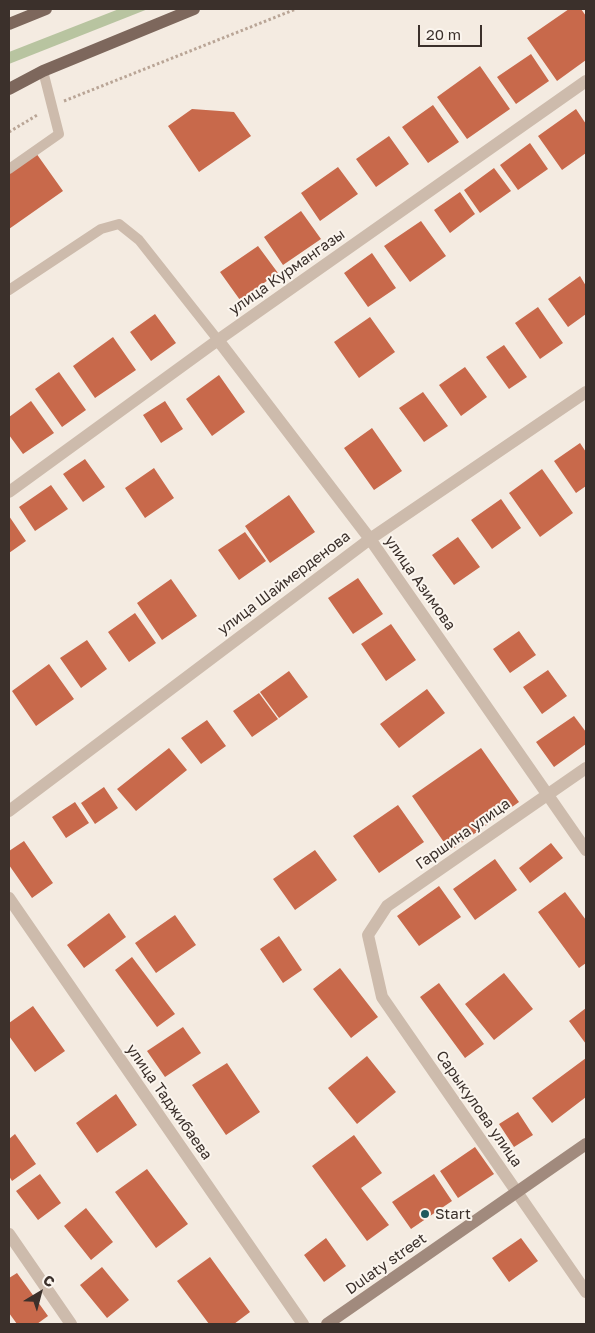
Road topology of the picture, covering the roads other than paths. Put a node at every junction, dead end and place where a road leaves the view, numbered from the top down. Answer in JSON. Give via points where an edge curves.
{"nodes":[{"id":1,"x":46,"y":9,"type":"edge"},
{"id":2,"x":194,"y":9,"type":"edge"},
{"id":3,"x":9,"y":24,"type":"edge"},
{"id":4,"x":43,"y":71,"type":"junction"},
{"id":5,"x":586,"y":81,"type":"edge"},
{"id":6,"x":9,"y":89,"type":"edge"},
{"id":7,"x":9,"y":168,"type":"edge"},
{"id":8,"x":9,"y":290,"type":"edge"},
{"id":9,"x":218,"y":340,"type":"junction"},
{"id":10,"x":586,"y":392,"type":"edge"},
{"id":11,"x":9,"y":492,"type":"edge"},
{"id":12,"x":370,"y":539,"type":"junction"},
{"id":13,"x":586,"y":768,"type":"edge"},
{"id":14,"x":547,"y":795,"type":"junction"},
{"id":15,"x":9,"y":811,"type":"edge"},
{"id":16,"x":586,"y":850,"type":"edge"},
{"id":17,"x":9,"y":898,"type":"edge"},
{"id":18,"x":368,"y":935,"type":"joint"},
{"id":19,"x":586,"y":1144,"type":"edge"},
{"id":20,"x":517,"y":1193,"type":"junction"},
{"id":21,"x":9,"y":1234,"type":"edge"},
{"id":22,"x":586,"y":1292,"type":"edge"},
{"id":23,"x":71,"y":1324,"type":"edge"},
{"id":24,"x":303,"y":1324,"type":"edge"},
{"id":25,"x":328,"y":1324,"type":"edge"}],
"edges":[{"from":1,"to":3,"type":"main road"},
{"from":2,"to":4,"type":"main road"},
{"from":4,"to":6,"type":"main road"},
{"from":4,"to":7,"type":"lane","via":[[60,134]]},
{"from":5,"to":9,"type":"street","name":"улица Курмангазы"},
{"from":8,"to":9,"type":"lane","via":[[101,229],[119,224],[139,240]]},
{"from":9,"to":11,"type":"street","name":"улица Курмангазы"},
{"from":9,"to":12,"type":"street","name":"улица Азимова"},
{"from":10,"to":12,"type":"street","name":"улица Шаймерденова"},
{"from":12,"to":14,"type":"street","name":"улица Азимова"},
{"from":12,"to":15,"type":"street","name":"улица Шаймерденова"},
{"from":13,"to":14,"type":"street","name":"Гаршина улица"},
{"from":14,"to":16,"type":"street","name":"улица Азимова"},
{"from":14,"to":18,"type":"street","name":"Гаршина улица","via":[[387,906]]},
{"from":17,"to":24,"type":"street","name":"улица Таджибаева"},
{"from":18,"to":20,"type":"street","name":"Сарыкулова улица","via":[[382,997]]},
{"from":19,"to":20,"type":"main road","name":"Dulaty street"},
{"from":20,"to":22,"type":"street","name":"Сарыкулова улица"},
{"from":20,"to":25,"type":"main road","name":"Dulaty street"},
{"from":21,"to":23,"type":"street"}]}
